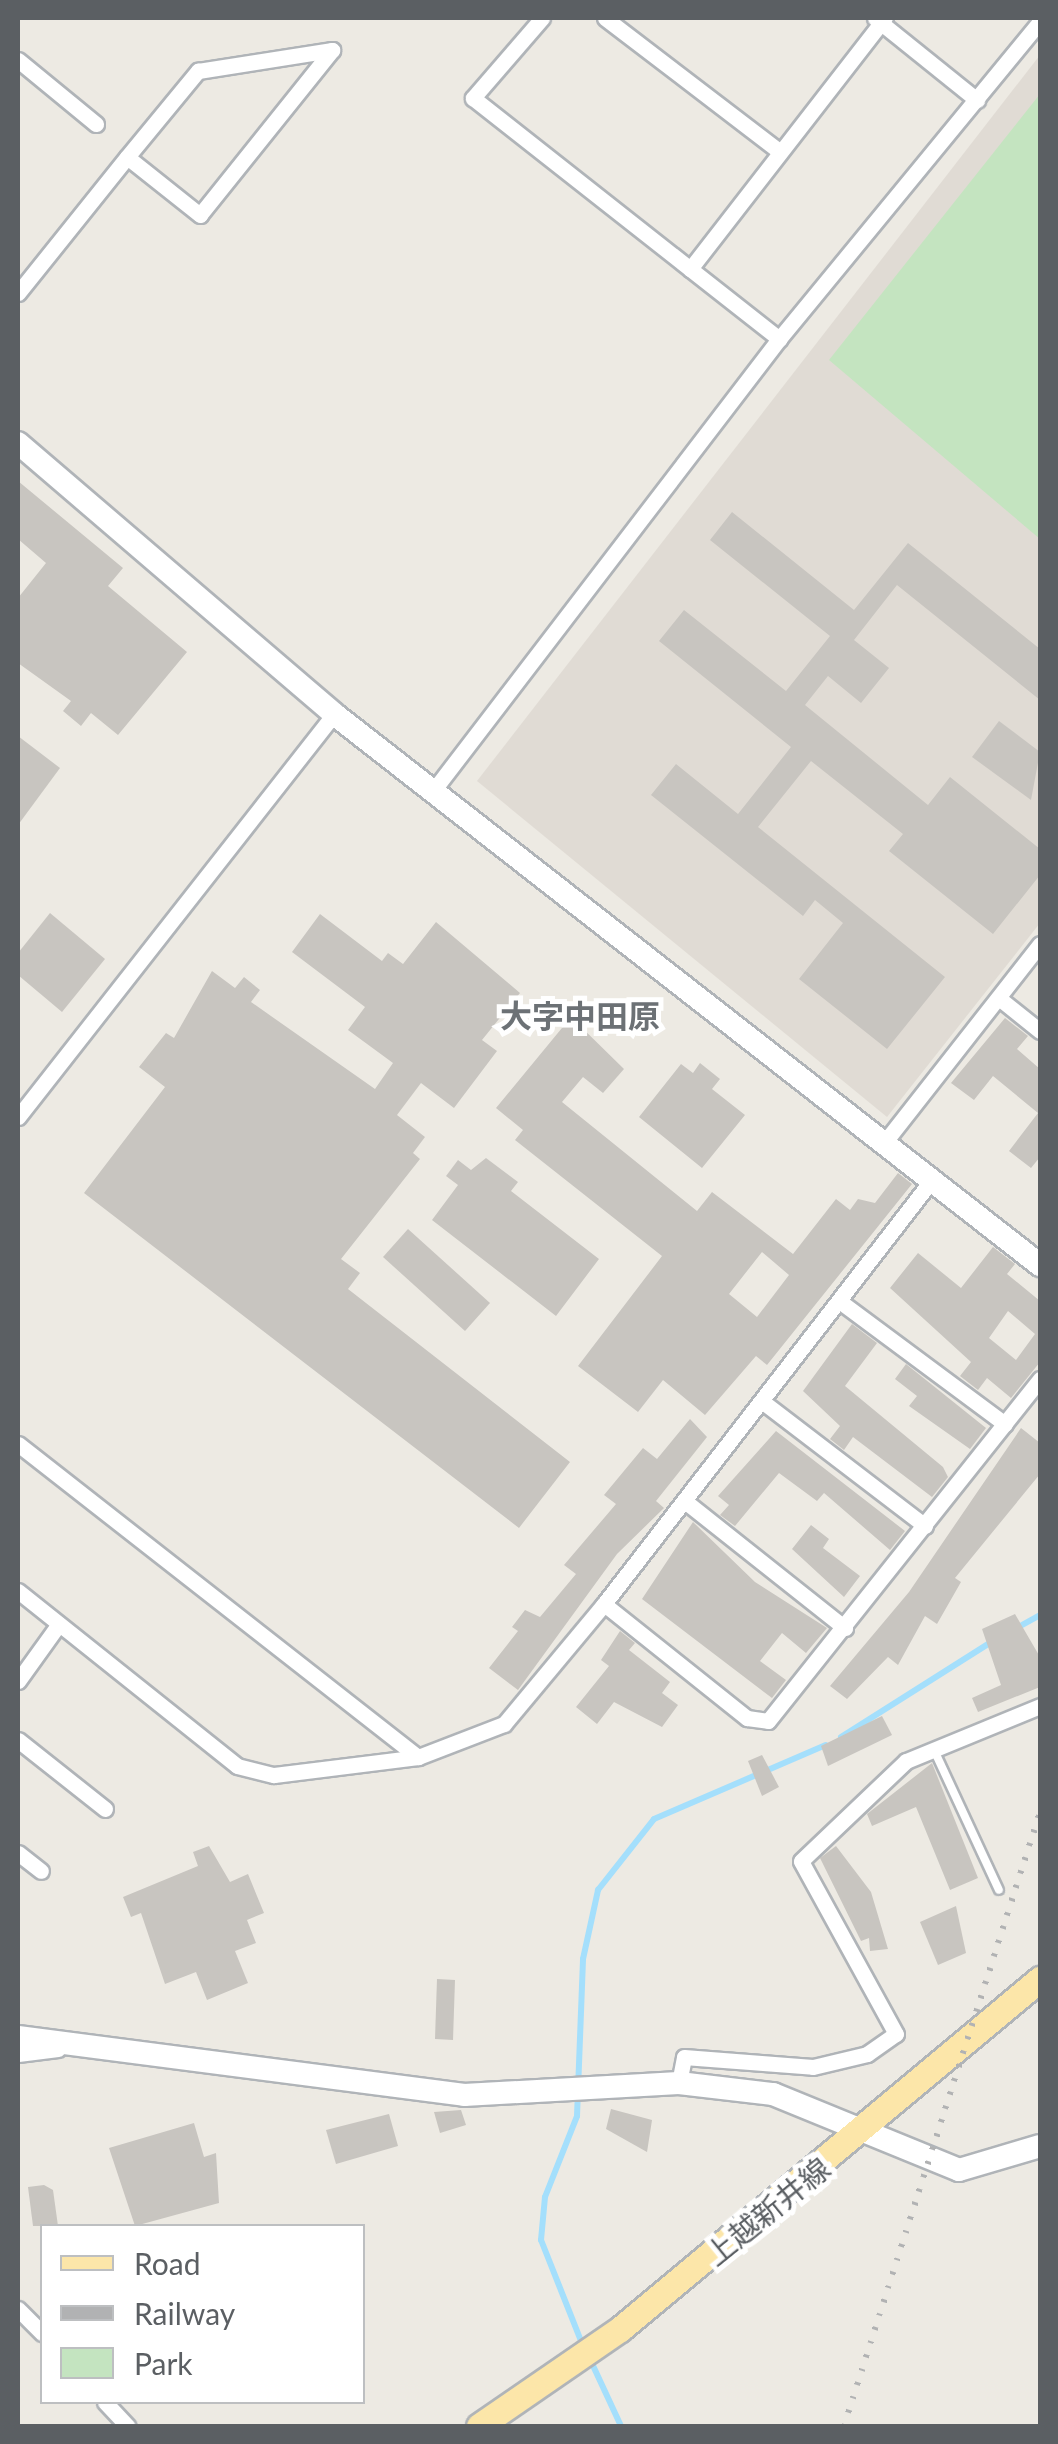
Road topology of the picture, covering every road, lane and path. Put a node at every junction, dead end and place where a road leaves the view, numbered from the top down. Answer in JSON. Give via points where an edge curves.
{"nodes":[{"id":1,"x":542,"y":18,"type":"edge"},
{"id":2,"x":604,"y":18,"type":"edge"},
{"id":3,"x":880,"y":19,"type":"edge"},
{"id":4,"x":1040,"y":20,"type":"edge"},
{"id":5,"x":18,"y":60,"type":"edge"},
{"id":6,"x":977,"y":100,"type":"junction"},
{"id":7,"x":96,"y":124,"type":"dead end"},
{"id":8,"x":779,"y":151,"type":"junction"},
{"id":9,"x":127,"y":157,"type":"junction"},
{"id":10,"x":690,"y":269,"type":"junction"},
{"id":11,"x":18,"y":294,"type":"edge"},
{"id":12,"x":779,"y":339,"type":"junction"},
{"id":13,"x":18,"y":443,"type":"edge"},
{"id":14,"x":334,"y":714,"type":"junction"},
{"id":15,"x":433,"y":790,"type":"junction"},
{"id":16,"x":1040,"y":944,"type":"edge"},
{"id":17,"x":1000,"y":999,"type":"junction"},
{"id":18,"x":1040,"y":1031,"type":"edge"},
{"id":19,"x":18,"y":1117,"type":"edge"},
{"id":20,"x":884,"y":1143,"type":"junction"},
{"id":21,"x":931,"y":1181,"type":"junction"},
{"id":22,"x":1040,"y":1265,"type":"edge"},
{"id":23,"x":842,"y":1304,"type":"junction"},
{"id":24,"x":1040,"y":1379,"type":"edge"},
{"id":25,"x":763,"y":1402,"type":"junction"},
{"id":26,"x":1005,"y":1424,"type":"junction"},
{"id":27,"x":18,"y":1444,"type":"edge"},
{"id":28,"x":686,"y":1502,"type":"junction"},
{"id":29,"x":926,"y":1526,"type":"junction"},
{"id":30,"x":18,"y":1591,"type":"edge"},
{"id":31,"x":604,"y":1604,"type":"junction"},
{"id":32,"x":59,"y":1624,"type":"junction"},
{"id":33,"x":845,"y":1628,"type":"junction"},
{"id":34,"x":18,"y":1681,"type":"edge"},
{"id":35,"x":1040,"y":1706,"type":"edge"},
{"id":36,"x":18,"y":1740,"type":"edge"},
{"id":37,"x":932,"y":1746,"type":"junction"},
{"id":38,"x":418,"y":1757,"type":"junction"},
{"id":39,"x":105,"y":1810,"type":"dead end"},
{"id":40,"x":18,"y":1853,"type":"edge"},
{"id":41,"x":40,"y":1872,"type":"dead end"},
{"id":42,"x":999,"y":1890,"type":"dead end"},
{"id":43,"x":1040,"y":1978,"type":"edge"},
{"id":44,"x":18,"y":2037,"type":"edge"},
{"id":45,"x":78,"y":2047,"type":"junction"},
{"id":46,"x":18,"y":2054,"type":"edge"},
{"id":47,"x":679,"y":2083,"type":"junction"},
{"id":48,"x":868,"y":2130,"type":"junction"},
{"id":49,"x":1040,"y":2146,"type":"edge"},
{"id":50,"x":18,"y":2309,"type":"edge"},
{"id":51,"x":40,"y":2331,"type":"edge"},
{"id":52,"x":107,"y":2404,"type":"edge"},
{"id":53,"x":127,"y":2426,"type":"edge"},
{"id":54,"x":479,"y":2426,"type":"edge"}],
"edges":[{"from":1,"to":10,"type":"street","via":[[473,98]]},
{"from":2,"to":8,"type":"street"},
{"from":3,"to":6,"type":"street"},
{"from":3,"to":8,"type":"street"},
{"from":4,"to":6,"type":"street"},
{"from":5,"to":7,"type":"street"},
{"from":6,"to":12,"type":"street"},
{"from":8,"to":10,"type":"street"},
{"from":9,"to":9,"type":"street","via":[[200,215],[332,50],[198,70]]},
{"from":9,"to":11,"type":"street"},
{"from":10,"to":12,"type":"street"},
{"from":12,"to":15,"type":"street"},
{"from":13,"to":14,"type":"street"},
{"from":14,"to":15,"type":"street"},
{"from":14,"to":19,"type":"street"},
{"from":15,"to":20,"type":"street"},
{"from":16,"to":17,"type":"street"},
{"from":17,"to":18,"type":"street"},
{"from":17,"to":20,"type":"street"},
{"from":20,"to":21,"type":"street"},
{"from":21,"to":22,"type":"street"},
{"from":21,"to":23,"type":"street"},
{"from":23,"to":25,"type":"street"},
{"from":23,"to":26,"type":"street"},
{"from":24,"to":26,"type":"street"},
{"from":25,"to":28,"type":"street"},
{"from":25,"to":29,"type":"street"},
{"from":26,"to":29,"type":"street"},
{"from":27,"to":38,"type":"street"},
{"from":28,"to":31,"type":"street"},
{"from":28,"to":33,"type":"street"},
{"from":29,"to":33,"type":"street"},
{"from":30,"to":32,"type":"street"},
{"from":31,"to":33,"type":"street","via":[[756,1722],[780,1714]]},
{"from":31,"to":38,"type":"street","via":[[504,1724]]},
{"from":32,"to":34,"type":"street"},
{"from":32,"to":38,"type":"street","via":[[255,1774]]},
{"from":35,"to":37,"type":"street"},
{"from":36,"to":39,"type":"street"},
{"from":37,"to":42,"type":"lane"},
{"from":37,"to":47,"type":"street","via":[[800,1861],[896,2034],[867,2054],[813,2067],[684,2058]]},
{"from":40,"to":41,"type":"street"},
{"from":43,"to":48,"type":"main road","name":"上越新井線"},
{"from":44,"to":45,"type":"street"},
{"from":45,"to":46,"type":"street"},
{"from":45,"to":47,"type":"street","via":[[464,2095]]},
{"from":47,"to":48,"type":"street","via":[[773,2094]]},
{"from":48,"to":49,"type":"street","via":[[959,2170]]},
{"from":48,"to":54,"type":"main road","name":"上越新井線","via":[[620,2329]]},
{"from":50,"to":51,"type":"street"},
{"from":52,"to":53,"type":"street"}]}
